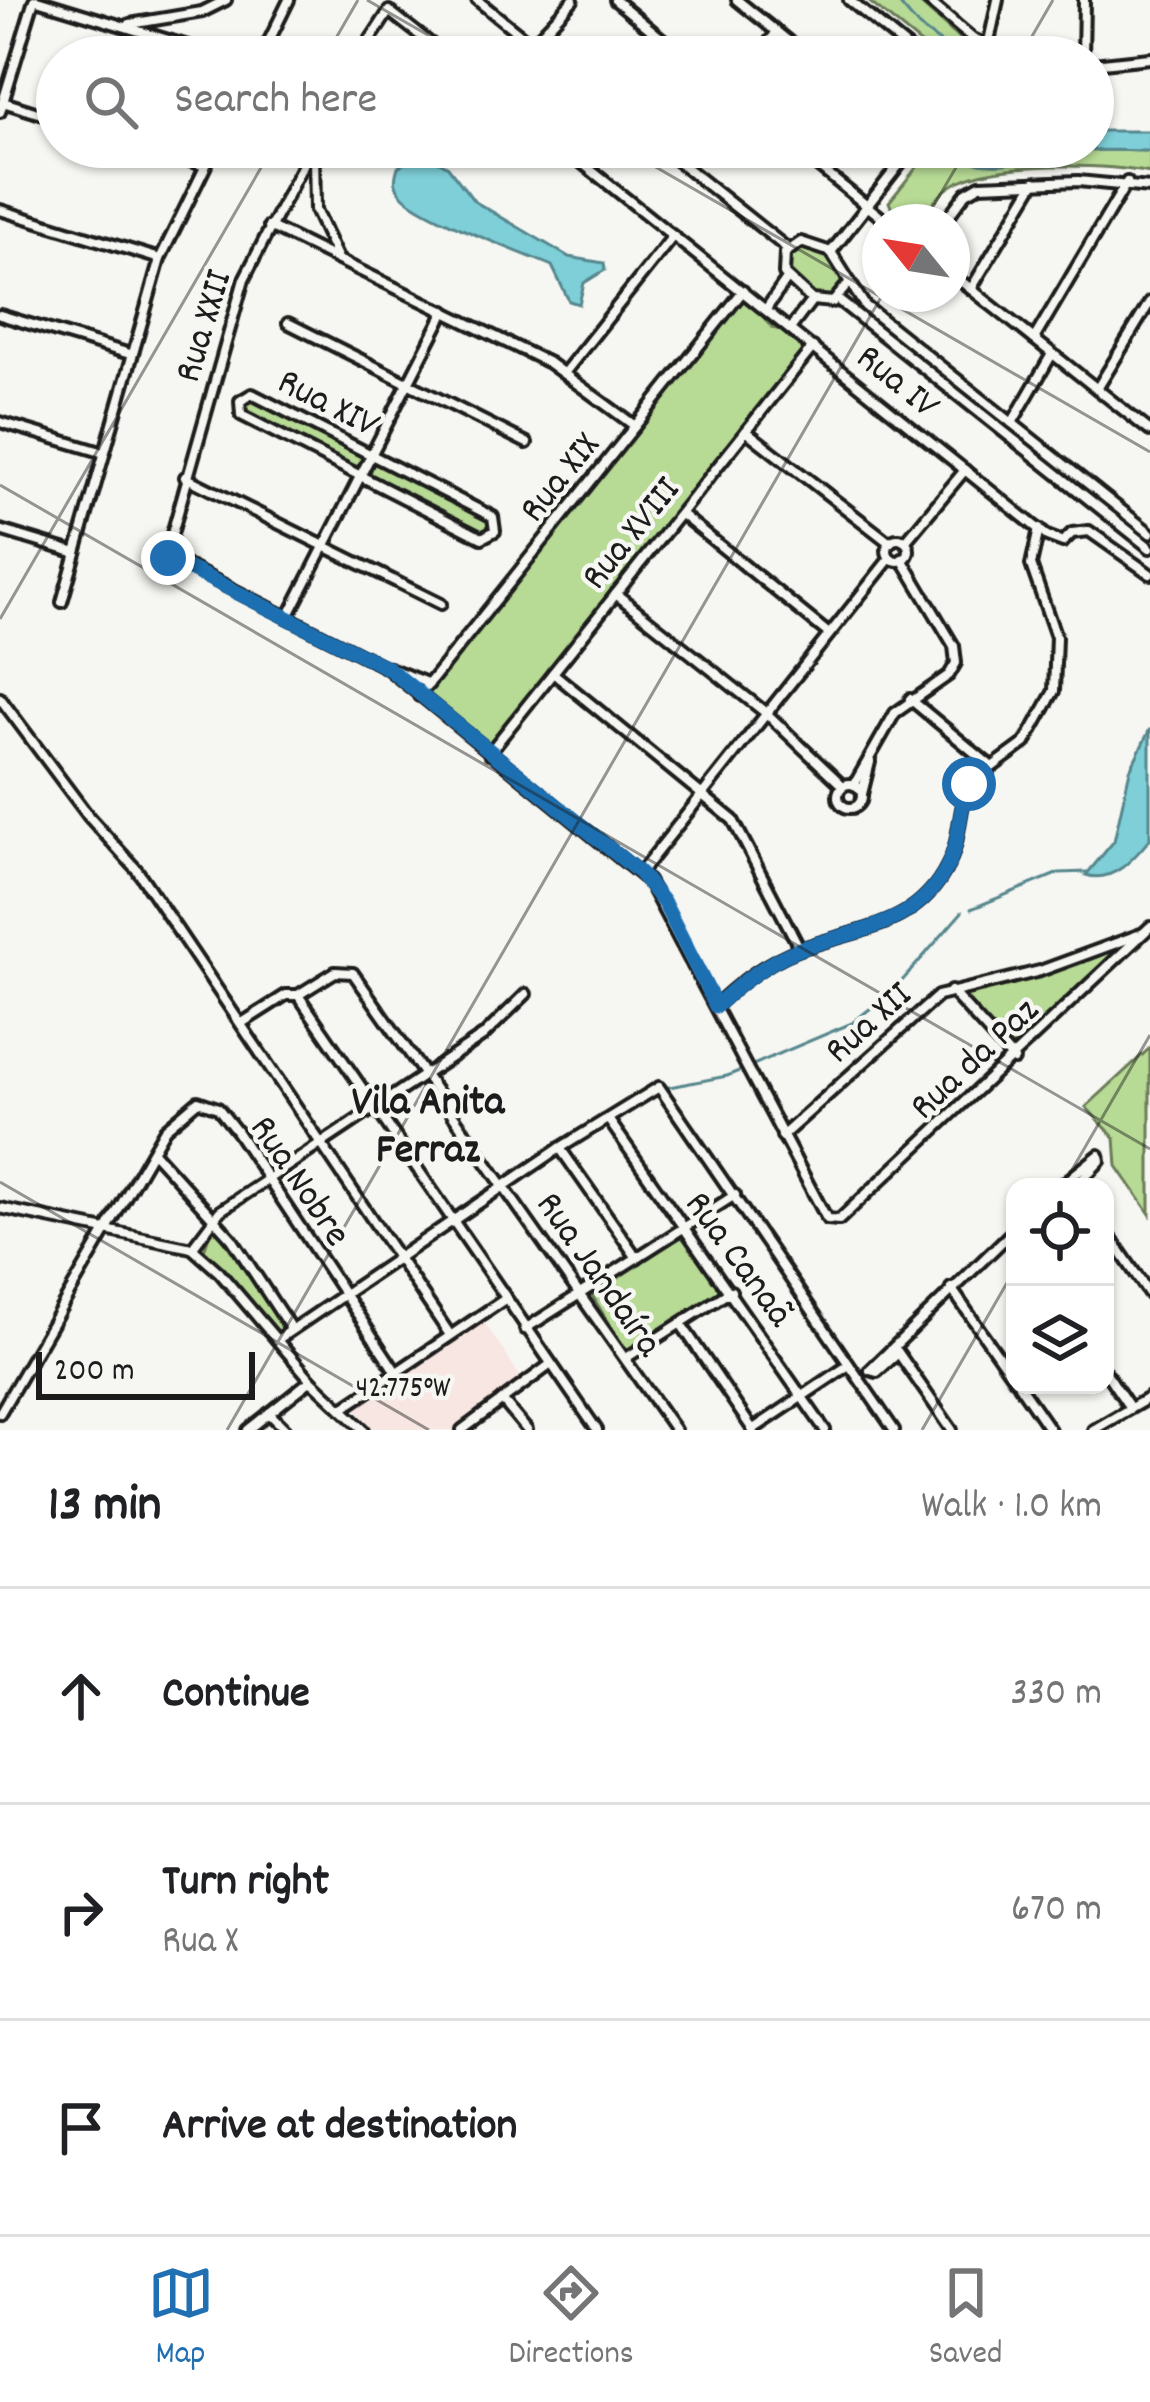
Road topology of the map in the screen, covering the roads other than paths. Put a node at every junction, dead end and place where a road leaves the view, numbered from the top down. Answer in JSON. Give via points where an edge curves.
{"nodes":[{"id":1,"x":35,"y":0,"type":"edge"},
{"id":2,"x":226,"y":0,"type":"edge"},
{"id":3,"x":289,"y":0,"type":"edge"},
{"id":4,"x":477,"y":0,"type":"edge"},
{"id":5,"x":573,"y":0,"type":"edge"},
{"id":6,"x":614,"y":0,"type":"edge"},
{"id":7,"x":849,"y":0,"type":"edge"},
{"id":8,"x":928,"y":0,"type":"edge"},
{"id":9,"x":998,"y":0,"type":"edge"},
{"id":10,"x":1084,"y":0,"type":"edge"},
{"id":11,"x":740,"y":1,"type":"edge"},
{"id":12,"x":118,"y":25,"type":"junction"},
{"id":13,"x":777,"y":32,"type":"junction"},
{"id":14,"x":154,"y":36,"type":"edge"},
{"id":15,"x":271,"y":36,"type":"edge"},
{"id":16,"x":371,"y":36,"type":"edge"},
{"id":17,"x":422,"y":36,"type":"edge"},
{"id":18,"x":522,"y":36,"type":"edge"},
{"id":19,"x":539,"y":36,"type":"edge"},
{"id":20,"x":658,"y":36,"type":"edge"},
{"id":21,"x":774,"y":36,"type":"edge"},
{"id":22,"x":782,"y":36,"type":"edge"},
{"id":23,"x":894,"y":36,"type":"edge"},
{"id":24,"x":975,"y":36,"type":"edge"},
{"id":25,"x":990,"y":36,"type":"edge"},
{"id":26,"x":1083,"y":36,"type":"edge"},
{"id":27,"x":1150,"y":58,"type":"edge"},
{"id":28,"x":1114,"y":62,"type":"edge"},
{"id":29,"x":1,"y":106,"type":"edge"},
{"id":30,"x":36,"y":114,"type":"edge"},
{"id":31,"x":204,"y":168,"type":"edge"},
{"id":32,"x":301,"y":168,"type":"edge"},
{"id":33,"x":314,"y":168,"type":"edge"},
{"id":34,"x":588,"y":168,"type":"edge"},
{"id":35,"x":687,"y":168,"type":"edge"},
{"id":36,"x":820,"y":168,"type":"edge"},
{"id":37,"x":897,"y":168,"type":"edge"},
{"id":38,"x":1035,"y":182,"type":"junction"},
{"id":39,"x":1126,"y":182,"type":"junction"},
{"id":40,"x":1150,"y":188,"type":"edge"},
{"id":41,"x":865,"y":204,"type":"edge"},
{"id":42,"x":869,"y":204,"type":"edge"},
{"id":43,"x":958,"y":204,"type":"edge"},
{"id":44,"x":0,"y":211,"type":"edge"},
{"id":45,"x":862,"y":212,"type":"edge"},
{"id":46,"x":269,"y":226,"type":"junction"},
{"id":47,"x":673,"y":236,"type":"junction"},
{"id":48,"x":788,"y":249,"type":"junction"},
{"id":49,"x":831,"y":252,"type":"junction"},
{"id":50,"x":160,"y":259,"type":"junction"},
{"id":51,"x":338,"y":259,"type":"junction"},
{"id":52,"x":788,"y":279,"type":"junction"},
{"id":53,"x":849,"y":284,"type":"junction"},
{"id":54,"x":971,"y":289,"type":"joint"},
{"id":55,"x":742,"y":291,"type":"junction"},
{"id":56,"x":812,"y":300,"type":"junction"},
{"id":57,"x":838,"y":300,"type":"junction"},
{"id":58,"x":1150,"y":302,"type":"edge"},
{"id":59,"x":766,"y":309,"type":"junction"},
{"id":60,"x":445,"y":311,"type":"junction"},
{"id":61,"x":0,"y":315,"type":"edge"},
{"id":62,"x":287,"y":323,"type":"dead end"},
{"id":63,"x":790,"y":329,"type":"junction"},
{"id":64,"x":1034,"y":339,"type":"junction"},
{"id":65,"x":813,"y":347,"type":"junction"},
{"id":66,"x":130,"y":354,"type":"junction"},
{"id":67,"x":1052,"y":354,"type":"junction"},
{"id":68,"x":565,"y":372,"type":"junction"},
{"id":69,"x":406,"y":382,"type":"junction"},
{"id":70,"x":1097,"y":389,"type":"junction"},
{"id":71,"x":0,"y":422,"type":"edge"},
{"id":72,"x":1012,"y":423,"type":"junction"},
{"id":73,"x":635,"y":426,"type":"junction"},
{"id":74,"x":746,"y":430,"type":"junction"},
{"id":75,"x":1150,"y":431,"type":"edge"},
{"id":76,"x":527,"y":443,"type":"dead end"},
{"id":77,"x":100,"y":452,"type":"junction"},
{"id":78,"x":370,"y":454,"type":"junction"},
{"id":79,"x":964,"y":470,"type":"junction"},
{"id":80,"x":359,"y":475,"type":"junction"},
{"id":81,"x":185,"y":478,"type":"junction"},
{"id":82,"x":680,"y":513,"type":"junction"},
{"id":83,"x":1039,"y":529,"type":"junction"},
{"id":84,"x":0,"y":530,"type":"edge"},
{"id":85,"x":1150,"y":533,"type":"edge"},
{"id":86,"x":905,"y":542,"type":"junction"},
{"id":87,"x":890,"y":543,"type":"junction"},
{"id":88,"x":324,"y":546,"type":"junction"},
{"id":89,"x":1150,"y":548,"type":"edge"},
{"id":90,"x":74,"y":553,"type":"junction"},
{"id":91,"x":890,"y":558,"type":"junction"},
{"id":92,"x":902,"y":560,"type":"junction"},
{"id":93,"x":1150,"y":574,"type":"edge"},
{"id":94,"x":616,"y":594,"type":"junction"},
{"id":95,"x":62,"y":602,"type":"dead end"},
{"id":96,"x":441,"y":604,"type":"dead end"},
{"id":97,"x":288,"y":617,"type":"junction"},
{"id":98,"x":829,"y":634,"type":"junction"},
{"id":99,"x":388,"y":668,"type":"junction"},
{"id":100,"x":553,"y":673,"type":"junction"},
{"id":101,"x":429,"y":684,"type":"junction"},
{"id":102,"x":419,"y":696,"type":"junction"},
{"id":103,"x":0,"y":698,"type":"edge"},
{"id":104,"x":910,"y":699,"type":"junction"},
{"id":105,"x":766,"y":713,"type":"junction"},
{"id":106,"x":489,"y":753,"type":"junction"},
{"id":107,"x":871,"y":755,"type":"junction"},
{"id":108,"x":815,"y":760,"type":"junction"},
{"id":109,"x":992,"y":767,"type":"junction"},
{"id":110,"x":854,"y":785,"type":"junction"},
{"id":111,"x":843,"y":786,"type":"junction"},
{"id":112,"x":701,"y":792,"type":"junction"},
{"id":113,"x":862,"y":796,"type":"junction"},
{"id":114,"x":837,"y":797,"type":"junction"},
{"id":115,"x":640,"y":873,"type":"junction"},
{"id":116,"x":1146,"y":931,"type":"edge"},
{"id":117,"x":800,"y":950,"type":"junction"},
{"id":118,"x":951,"y":992,"type":"junction"},
{"id":119,"x":526,"y":994,"type":"dead end"},
{"id":120,"x":300,"y":998,"type":"junction"},
{"id":121,"x":716,"y":1006,"type":"junction"},
{"id":122,"x":242,"y":1023,"type":"junction"},
{"id":123,"x":1014,"y":1060,"type":"junction"},
{"id":124,"x":428,"y":1072,"type":"junction"},
{"id":125,"x":374,"y":1106,"type":"junction"},
{"id":126,"x":608,"y":1120,"type":"junction"},
{"id":127,"x":782,"y":1136,"type":"junction"},
{"id":128,"x":320,"y":1143,"type":"junction"},
{"id":129,"x":560,"y":1148,"type":"junction"},
{"id":130,"x":153,"y":1152,"type":"junction"},
{"id":131,"x":266,"y":1179,"type":"junction"},
{"id":132,"x":507,"y":1186,"type":"junction"},
{"id":133,"x":735,"y":1195,"type":"junction"},
{"id":134,"x":0,"y":1208,"type":"edge"},
{"id":135,"x":214,"y":1216,"type":"junction"},
{"id":136,"x":453,"y":1221,"type":"junction"},
{"id":137,"x":111,"y":1227,"type":"junction"},
{"id":138,"x":684,"y":1227,"type":"junction"},
{"id":139,"x":1006,"y":1240,"type":"edge"},
{"id":140,"x":1114,"y":1242,"type":"edge"},
{"id":141,"x":192,"y":1248,"type":"junction"},
{"id":142,"x":398,"y":1257,"type":"junction"},
{"id":143,"x":638,"y":1258,"type":"junction"},
{"id":144,"x":1129,"y":1264,"type":"junction"},
{"id":145,"x":1150,"y":1282,"type":"edge"},
{"id":146,"x":951,"y":1288,"type":"junction"},
{"id":147,"x":730,"y":1291,"type":"junction"},
{"id":148,"x":344,"y":1293,"type":"junction"},
{"id":149,"x":582,"y":1294,"type":"junction"},
{"id":150,"x":1150,"y":1295,"type":"edge"},
{"id":151,"x":506,"y":1299,"type":"junction"},
{"id":152,"x":681,"y":1324,"type":"junction"},
{"id":153,"x":291,"y":1329,"type":"junction"},
{"id":154,"x":525,"y":1329,"type":"junction"},
{"id":155,"x":450,"y":1335,"type":"junction"},
{"id":156,"x":277,"y":1340,"type":"junction"},
{"id":157,"x":626,"y":1359,"type":"junction"},
{"id":158,"x":551,"y":1364,"type":"junction"},
{"id":159,"x":849,"y":1365,"type":"junction"},
{"id":160,"x":1006,"y":1367,"type":"edge"},
{"id":161,"x":396,"y":1372,"type":"junction"},
{"id":162,"x":311,"y":1380,"type":"junction"},
{"id":163,"x":1114,"y":1384,"type":"edge"},
{"id":164,"x":1025,"y":1394,"type":"edge"},
{"id":165,"x":803,"y":1395,"type":"junction"},
{"id":166,"x":1150,"y":1396,"type":"edge"},
{"id":167,"x":502,"y":1400,"type":"junction"},
{"id":168,"x":342,"y":1408,"type":"junction"},
{"id":169,"x":1130,"y":1408,"type":"junction"},
{"id":170,"x":0,"y":1413,"type":"edge"},
{"id":171,"x":269,"y":1413,"type":"junction"},
{"id":172,"x":248,"y":1430,"type":"edge"},
{"id":173,"x":286,"y":1430,"type":"edge"},
{"id":174,"x":364,"y":1430,"type":"edge"},
{"id":175,"x":462,"y":1430,"type":"edge"},
{"id":176,"x":527,"y":1430,"type":"edge"},
{"id":177,"x":597,"y":1430,"type":"edge"},
{"id":178,"x":675,"y":1430,"type":"edge"},
{"id":179,"x":752,"y":1430,"type":"edge"},
{"id":180,"x":825,"y":1430,"type":"edge"},
{"id":181,"x":894,"y":1430,"type":"edge"},
{"id":182,"x":952,"y":1430,"type":"edge"},
{"id":183,"x":1050,"y":1430,"type":"edge"},
{"id":184,"x":1093,"y":1430,"type":"edge"}],
"edges":[{"from":1,"to":12,"type":"street"},
{"from":1,"to":29,"type":"street"},
{"from":2,"to":12,"type":"street","via":[[179,18]]},
{"from":3,"to":15,"type":"street"},
{"from":4,"to":18,"type":"street"},
{"from":5,"to":19,"type":"street"},
{"from":6,"to":20,"type":"street"},
{"from":7,"to":23,"type":"street"},
{"from":8,"to":24,"type":"street"},
{"from":9,"to":25,"type":"street"},
{"from":10,"to":26,"type":"street"},
{"from":11,"to":13,"type":"street"},
{"from":12,"to":14,"type":"street"},
{"from":13,"to":21,"type":"street"},
{"from":13,"to":22,"type":"street"},
{"from":16,"to":17,"type":"street","via":[[385,12]]},
{"from":27,"to":28,"type":"street"},
{"from":29,"to":30,"type":"street"},
{"from":31,"to":50,"type":"street"},
{"from":32,"to":46,"type":"street","name":"Rua XXII"},
{"from":33,"to":51,"type":"street","via":[[316,210]]},
{"from":34,"to":47,"type":"street","name":"Rua IV"},
{"from":35,"to":48,"type":"street"},
{"from":36,"to":41,"type":"street"},
{"from":37,"to":42,"type":"street"},
{"from":38,"to":39,"type":"street"},
{"from":38,"to":43,"type":"street","via":[[980,185]]},
{"from":38,"to":54,"type":"street"},
{"from":39,"to":40,"type":"street"},
{"from":39,"to":64,"type":"street"},
{"from":44,"to":50,"type":"street"},
{"from":45,"to":49,"type":"street"},
{"from":46,"to":51,"type":"street"},
{"from":46,"to":81,"type":"street","name":"Rua XXII","via":[[244,280]]},
{"from":47,"to":55,"type":"street","name":"Rua IV"},
{"from":47,"to":68,"type":"street"},
{"from":48,"to":49,"type":"street","via":[[813,243]]},
{"from":48,"to":52,"type":"street"},
{"from":49,"to":53,"type":"street"},
{"from":50,"to":66,"type":"street"},
{"from":51,"to":60,"type":"street"},
{"from":52,"to":56,"type":"street"},
{"from":52,"to":59,"type":"street"},
{"from":53,"to":57,"type":"street"},
{"from":53,"to":72,"type":"street"},
{"from":54,"to":64,"type":"street"},
{"from":55,"to":59,"type":"street","name":"Rua IV"},
{"from":55,"to":73,"type":"street","name":"Rua XIX"},
{"from":56,"to":57,"type":"street"},
{"from":56,"to":63,"type":"street"},
{"from":57,"to":89,"type":"street"},
{"from":58,"to":70,"type":"street"},
{"from":59,"to":63,"type":"street","name":"Rua IV"},
{"from":60,"to":68,"type":"street"},
{"from":60,"to":69,"type":"street"},
{"from":61,"to":66,"type":"street"},
{"from":62,"to":69,"type":"street"},
{"from":63,"to":65,"type":"street","name":"Rua IV"},
{"from":64,"to":67,"type":"street"},
{"from":65,"to":74,"type":"street","name":"Rua XVIII"},
{"from":65,"to":79,"type":"street","name":"Rua IV"},
{"from":66,"to":77,"type":"street"},
{"from":67,"to":70,"type":"street"},
{"from":67,"to":72,"type":"street"},
{"from":68,"to":73,"type":"street"},
{"from":69,"to":76,"type":"street"},
{"from":69,"to":78,"type":"street"},
{"from":70,"to":75,"type":"street"},
{"from":71,"to":77,"type":"street"},
{"from":72,"to":85,"type":"street"},
{"from":73,"to":101,"type":"street","name":"Rua XIX"},
{"from":74,"to":82,"type":"street","name":"Rua XVIII"},
{"from":74,"to":87,"type":"street"},
{"from":77,"to":90,"type":"street"},
{"from":78,"to":80,"type":"street"},
{"from":78,"to":80,"type":"street","name":"Rua XIV","via":[[252,394],[240,401],[241,415]]},
{"from":78,"to":80,"type":"street","name":"Rua XIV","via":[[493,517],[495,531],[482,538]]},
{"from":79,"to":83,"type":"street","name":"Rua IV"},
{"from":79,"to":86,"type":"street"},
{"from":80,"to":88,"type":"street"},
{"from":81,"to":88,"type":"street"},
{"from":81,"to":97,"type":"street","name":"Rua XXII","via":[[168,558]]},
{"from":82,"to":94,"type":"street","name":"Rua XVIII"},
{"from":82,"to":98,"type":"street"},
{"from":83,"to":93,"type":"street","via":[[1062,542],[1089,531]]},
{"from":83,"to":109,"type":"street","via":[[1031,565],[1053,624],[1058,673],[1032,733]]},
{"from":84,"to":90,"type":"street"},
{"from":86,"to":87,"type":"street"},
{"from":86,"to":92,"type":"street"},
{"from":87,"to":91,"type":"street"},
{"from":88,"to":96,"type":"street"},
{"from":88,"to":97,"type":"street"},
{"from":90,"to":95,"type":"street"},
{"from":91,"to":92,"type":"street"},
{"from":91,"to":98,"type":"street"},
{"from":92,"to":104,"type":"street","via":[[957,658],[949,675]]},
{"from":94,"to":100,"type":"street","name":"Rua XVIII"},
{"from":94,"to":105,"type":"street"},
{"from":97,"to":99,"type":"street"},
{"from":98,"to":105,"type":"street"},
{"from":99,"to":101,"type":"street"},
{"from":99,"to":102,"type":"street"},
{"from":100,"to":106,"type":"street","name":"Rua XVIII"},
{"from":100,"to":112,"type":"street"},
{"from":101,"to":102,"type":"street","name":"Rua XIX"},
{"from":102,"to":106,"type":"street"},
{"from":103,"to":122,"type":"street","via":[[137,870]]},
{"from":104,"to":107,"type":"street"},
{"from":104,"to":109,"type":"street"},
{"from":105,"to":108,"type":"street"},
{"from":105,"to":112,"type":"street"},
{"from":106,"to":115,"type":"street"},
{"from":107,"to":110,"type":"street"},
{"from":107,"to":113,"type":"street"},
{"from":108,"to":111,"type":"street"},
{"from":108,"to":114,"type":"street"},
{"from":109,"to":117,"type":"street","via":[[967,788],[957,844],[923,901],[885,926]]},
{"from":110,"to":111,"type":"street"},
{"from":110,"to":113,"type":"street"},
{"from":111,"to":114,"type":"street"},
{"from":112,"to":115,"type":"street"},
{"from":112,"to":117,"type":"street","via":[[737,827]]},
{"from":113,"to":114,"type":"street","via":[[850,808]]},
{"from":115,"to":121,"type":"street"},
{"from":116,"to":118,"type":"street","name":"Rua XII","via":[[1040,971]]},
{"from":116,"to":123,"type":"street","name":"Rua da Paz"},
{"from":117,"to":121,"type":"street"},
{"from":118,"to":123,"type":"street"},
{"from":118,"to":127,"type":"street","name":"Rua XII","via":[[924,1004]]},
{"from":119,"to":124,"type":"street","via":[[483,1036]]},
{"from":120,"to":122,"type":"street","via":[[286,995]]},
{"from":120,"to":124,"type":"street","name":"Rua Jandaíra","via":[[335,972],[353,973]]},
{"from":120,"to":125,"type":"street"},
{"from":121,"to":127,"type":"street"},
{"from":122,"to":128,"type":"street"},
{"from":123,"to":127,"type":"street","name":"Rua da Paz","via":[[839,1220],[830,1221]]},
{"from":124,"to":125,"type":"street"},
{"from":124,"to":132,"type":"street","name":"Rua Jandaíra"},
{"from":125,"to":128,"type":"street"},
{"from":125,"to":136,"type":"street"},
{"from":126,"to":129,"type":"street"},
{"from":126,"to":133,"type":"street","via":[[659,1088]]},
{"from":126,"to":138,"type":"street","name":"Rua Canaã"},
{"from":128,"to":131,"type":"street"},
{"from":128,"to":142,"type":"street"},
{"from":129,"to":132,"type":"street"},
{"from":129,"to":143,"type":"street"},
{"from":130,"to":131,"type":"street","name":"Rua Nobre","via":[[176,1115],[204,1101],[222,1112]]},
{"from":130,"to":135,"type":"street"},
{"from":130,"to":137,"type":"street","name":"Rua Nobre"},
{"from":131,"to":135,"type":"street"},
{"from":131,"to":148,"type":"street","name":"Rua Nobre"},
{"from":132,"to":136,"type":"street"},
{"from":132,"to":149,"type":"street","name":"Rua Jandaíra"},
{"from":133,"to":138,"type":"street"},
{"from":133,"to":159,"type":"street"},
{"from":134,"to":137,"type":"street"},
{"from":135,"to":141,"type":"street"},
{"from":135,"to":153,"type":"street"},
{"from":136,"to":142,"type":"street"},
{"from":136,"to":151,"type":"street"},
{"from":137,"to":141,"type":"street"},
{"from":137,"to":170,"type":"street","name":"Rua Nobre"},
{"from":138,"to":143,"type":"street"},
{"from":138,"to":147,"type":"street","name":"Rua Canaã"},
{"from":139,"to":146,"type":"street"},
{"from":140,"to":144,"type":"street"},
{"from":141,"to":156,"type":"street"},
{"from":142,"to":148,"type":"street"},
{"from":142,"to":155,"type":"street"},
{"from":143,"to":149,"type":"street"},
{"from":144,"to":145,"type":"street"},
{"from":144,"to":150,"type":"street"},
{"from":146,"to":160,"type":"street"},
{"from":146,"to":182,"type":"street","via":[[896,1349]]},
{"from":147,"to":152,"type":"street"},
{"from":147,"to":165,"type":"street","name":"Rua Canaã"},
{"from":148,"to":153,"type":"street"},
{"from":148,"to":161,"type":"street","name":"Rua Nobre"},
{"from":149,"to":154,"type":"street"},
{"from":149,"to":157,"type":"street","name":"Rua Jandaíra"},
{"from":151,"to":154,"type":"street"},
{"from":151,"to":155,"type":"street"},
{"from":152,"to":157,"type":"street"},
{"from":152,"to":179,"type":"street"},
{"from":153,"to":156,"type":"street"},
{"from":154,"to":158,"type":"street"},
{"from":155,"to":161,"type":"street"},
{"from":156,"to":162,"type":"street"},
{"from":157,"to":178,"type":"street","name":"Rua Jandaíra"},
{"from":158,"to":167,"type":"street"},
{"from":158,"to":177,"type":"street"},
{"from":159,"to":165,"type":"street"},
{"from":159,"to":181,"type":"street"},
{"from":161,"to":168,"type":"street"},
{"from":162,"to":168,"type":"street"},
{"from":162,"to":171,"type":"street"},
{"from":163,"to":169,"type":"street"},
{"from":164,"to":183,"type":"street"},
{"from":165,"to":179,"type":"street"},
{"from":165,"to":180,"type":"street","name":"Rua Canaã"},
{"from":166,"to":169,"type":"street"},
{"from":167,"to":175,"type":"street"},
{"from":167,"to":176,"type":"street"},
{"from":168,"to":174,"type":"street"},
{"from":169,"to":184,"type":"street"},
{"from":171,"to":172,"type":"street"},
{"from":171,"to":173,"type":"street"}]}
